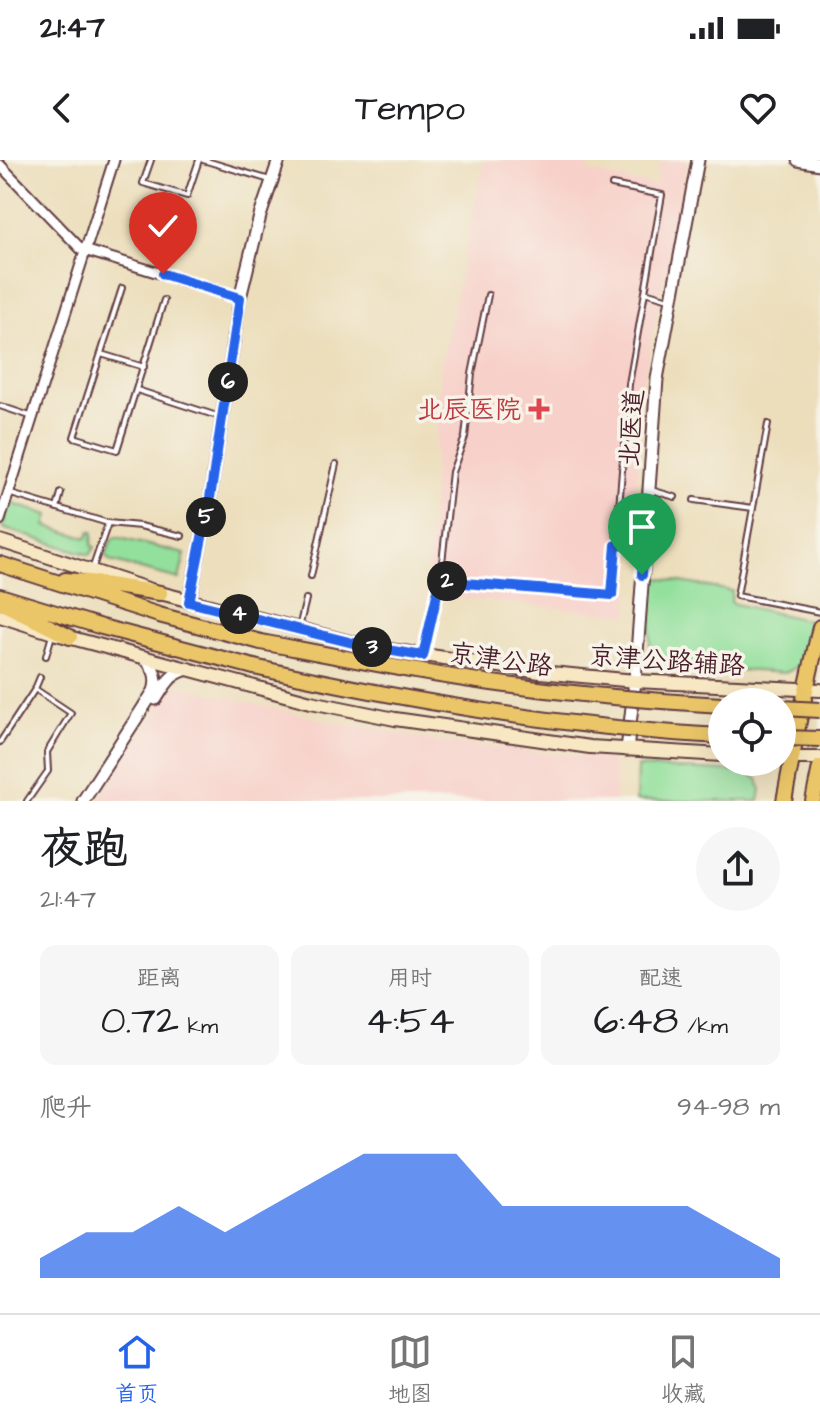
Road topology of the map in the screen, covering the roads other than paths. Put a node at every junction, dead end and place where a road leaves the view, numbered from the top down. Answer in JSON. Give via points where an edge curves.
{"nodes":[{"id":1,"x":111,"y":160,"type":"edge"},
{"id":2,"x":151,"y":160,"type":"edge"},
{"id":3,"x":201,"y":160,"type":"edge"},
{"id":4,"x":279,"y":160,"type":"edge"},
{"id":5,"x":698,"y":160,"type":"edge"},
{"id":6,"x":798,"y":160,"type":"edge"},
{"id":7,"x":820,"y":164,"type":"edge"},
{"id":8,"x":0,"y":165,"type":"edge"},
{"id":9,"x":272,"y":181,"type":"junction"},
{"id":10,"x":612,"y":185,"type":"dead end"},
{"id":11,"x":83,"y":249,"type":"junction"},
{"id":12,"x":122,"y":288,"type":"dead end"},
{"id":13,"x":645,"y":292,"type":"junction"},
{"id":14,"x":488,"y":295,"type":"dead end"},
{"id":15,"x":240,"y":298,"type":"junction"},
{"id":16,"x":672,"y":299,"type":"junction"},
{"id":17,"x":164,"y":300,"type":"dead end"},
{"id":18,"x":101,"y":354,"type":"junction"},
{"id":19,"x":144,"y":367,"type":"junction"},
{"id":20,"x":137,"y":390,"type":"junction"},
{"id":21,"x":0,"y":406,"type":"edge"},
{"id":22,"x":30,"y":416,"type":"junction"},
{"id":23,"x":222,"y":417,"type":"junction"},
{"id":24,"x":768,"y":424,"type":"dead end"},
{"id":25,"x":336,"y":464,"type":"dead end"},
{"id":26,"x":648,"y":489,"type":"junction"},
{"id":27,"x":6,"y":493,"type":"junction"},
{"id":28,"x":61,"y":493,"type":"dead end"},
{"id":29,"x":675,"y":497,"type":"dead end"},
{"id":30,"x":694,"y":500,"type":"dead end"},
{"id":31,"x":0,"y":506,"type":"edge"},
{"id":32,"x":57,"y":508,"type":"junction"},
{"id":33,"x":753,"y":508,"type":"junction"},
{"id":34,"x":0,"y":520,"type":"edge"},
{"id":35,"x":108,"y":523,"type":"junction"},
{"id":36,"x":182,"y":536,"type":"dead end"},
{"id":37,"x":0,"y":541,"type":"edge"},
{"id":38,"x":616,"y":545,"type":"junction"},
{"id":39,"x":644,"y":546,"type":"junction"},
{"id":40,"x":3,"y":562,"type":"edge"},
{"id":41,"x":93,"y":570,"type":"junction"},
{"id":42,"x":311,"y":576,"type":"dead end"},
{"id":43,"x":42,"y":577,"type":"junction"},
{"id":44,"x":440,"y":581,"type":"junction"},
{"id":45,"x":160,"y":593,"type":"junction"},
{"id":46,"x":0,"y":599,"type":"edge"},
{"id":47,"x":306,"y":599,"type":"dead end"},
{"id":48,"x":189,"y":602,"type":"junction"},
{"id":49,"x":820,"y":612,"type":"edge"},
{"id":50,"x":0,"y":616,"type":"edge"},
{"id":51,"x":820,"y":627,"type":"edge"},
{"id":52,"x":299,"y":630,"type":"junction"},
{"id":53,"x":53,"y":633,"type":"junction"},
{"id":54,"x":70,"y":637,"type":"junction"},
{"id":55,"x":46,"y":656,"type":"dead end"},
{"id":56,"x":423,"y":656,"type":"junction"},
{"id":57,"x":144,"y":657,"type":"junction"},
{"id":58,"x":189,"y":669,"type":"junction"},
{"id":59,"x":40,"y":677,"type":"dead end"},
{"id":60,"x":635,"y":681,"type":"junction"},
{"id":61,"x":35,"y":689,"type":"junction"},
{"id":62,"x":813,"y":690,"type":"edge"},
{"id":63,"x":708,"y":704,"type":"edge"},
{"id":64,"x":796,"y":709,"type":"edge"},
{"id":65,"x":820,"y":710,"type":"edge"},
{"id":66,"x":796,"y":734,"type":"edge"},
{"id":67,"x":708,"y":735,"type":"edge"},
{"id":68,"x":796,"y":738,"type":"edge"},
{"id":69,"x":820,"y":739,"type":"edge"},
{"id":70,"x":0,"y":742,"type":"edge"},
{"id":71,"x":627,"y":750,"type":"junction"},
{"id":72,"x":708,"y":754,"type":"edge"},
{"id":73,"x":796,"y":758,"type":"edge"},
{"id":74,"x":820,"y":758,"type":"edge"},
{"id":75,"x":820,"y":767,"type":"edge"},
{"id":76,"x":786,"y":776,"type":"edge"},
{"id":77,"x":27,"y":801,"type":"edge"},
{"id":78,"x":83,"y":801,"type":"edge"},
{"id":79,"x":92,"y":801,"type":"edge"},
{"id":80,"x":784,"y":801,"type":"edge"},
{"id":81,"x":813,"y":801,"type":"edge"}],
"edges":[{"from":1,"to":11,"type":"street"},
{"from":2,"to":3,"type":"lane","via":[[143,183],[187,196]]},
{"from":3,"to":9,"type":"lane"},
{"from":4,"to":9,"type":"street"},
{"from":5,"to":16,"type":"street","name":"北医道"},
{"from":6,"to":7,"type":"street"},
{"from":8,"to":11,"type":"street"},
{"from":9,"to":15,"type":"street"},
{"from":10,"to":13,"type":"lane","via":[[662,195]]},
{"from":11,"to":15,"type":"street"},
{"from":11,"to":22,"type":"street"},
{"from":12,"to":18,"type":"lane"},
{"from":13,"to":16,"type":"lane"},
{"from":13,"to":38,"type":"lane","via":[[629,384]]},
{"from":14,"to":44,"type":"lane","via":[[465,437],[452,472]]},
{"from":15,"to":23,"type":"street"},
{"from":16,"to":26,"type":"street","name":"北医道","via":[[657,379]]},
{"from":17,"to":19,"type":"lane"},
{"from":18,"to":19,"type":"lane"},
{"from":18,"to":20,"type":"lane","via":[[74,437],[117,450]]},
{"from":19,"to":20,"type":"lane"},
{"from":20,"to":23,"type":"lane"},
{"from":21,"to":22,"type":"lane"},
{"from":22,"to":27,"type":"street"},
{"from":23,"to":48,"type":"street"},
{"from":24,"to":33,"type":"lane"},
{"from":25,"to":42,"type":"lane"},
{"from":26,"to":29,"type":"lane"},
{"from":26,"to":39,"type":"street","name":"北医道"},
{"from":27,"to":31,"type":"street"},
{"from":27,"to":32,"type":"lane"},
{"from":27,"to":34,"type":"street"},
{"from":28,"to":32,"type":"lane"},
{"from":30,"to":33,"type":"lane"},
{"from":32,"to":35,"type":"lane"},
{"from":33,"to":49,"type":"lane","via":[[737,596]]},
{"from":35,"to":36,"type":"lane"},
{"from":35,"to":41,"type":"lane"},
{"from":37,"to":41,"type":"main road","name":"京津公路辅路"},
{"from":38,"to":39,"type":"lane"},
{"from":38,"to":44,"type":"lane","via":[[612,595]]},
{"from":39,"to":60,"type":"street","name":"北医道"},
{"from":40,"to":43,"type":"main road","name":"京津公路"},
{"from":41,"to":45,"type":"main road","name":"京津公路辅路"},
{"from":43,"to":45,"type":"main road"},
{"from":43,"to":63,"type":"main road","name":"京津公路","bridge":true,"via":[[261,642],[396,668],[512,686]]},
{"from":44,"to":56,"type":"lane"},
{"from":45,"to":48,"type":"main road","name":"京津公路辅路"},
{"from":46,"to":54,"type":"main road"},
{"from":46,"to":67,"type":"main road","name":"京津公路","bridge":true,"via":[[348,688],[529,717]]},
{"from":47,"to":52,"type":"lane"},
{"from":48,"to":52,"type":"main road","name":"京津公路辅路"},
{"from":50,"to":53,"type":"main road"},
{"from":51,"to":62,"type":"main road"},
{"from":52,"to":56,"type":"main road","name":"京津公路辅路"},
{"from":53,"to":54,"type":"main road"},
{"from":53,"to":55,"type":"lane"},
{"from":54,"to":57,"type":"main road"},
{"from":56,"to":60,"type":"main road","name":"京津公路辅路"},
{"from":57,"to":58,"type":"main road"},
{"from":57,"to":78,"type":"street","via":[[156,674],[154,691]]},
{"from":58,"to":71,"type":"main road","via":[[395,719]]},
{"from":58,"to":79,"type":"street","via":[[169,680]]},
{"from":59,"to":61,"type":"lane"},
{"from":60,"to":62,"type":"main road","name":"京津公路辅路"},
{"from":60,"to":71,"type":"street","name":"北医道"},
{"from":61,"to":70,"type":"lane"},
{"from":61,"to":77,"type":"lane","via":[[71,713],[47,752],[48,771]]},
{"from":62,"to":66,"type":"main road"},
{"from":64,"to":65,"type":"main road","bridge":true},
{"from":68,"to":69,"type":"main road","bridge":true},
{"from":71,"to":72,"type":"main road"},
{"from":73,"to":74,"type":"main road"},
{"from":75,"to":81,"type":"main road"},
{"from":76,"to":80,"type":"main road"}]}
